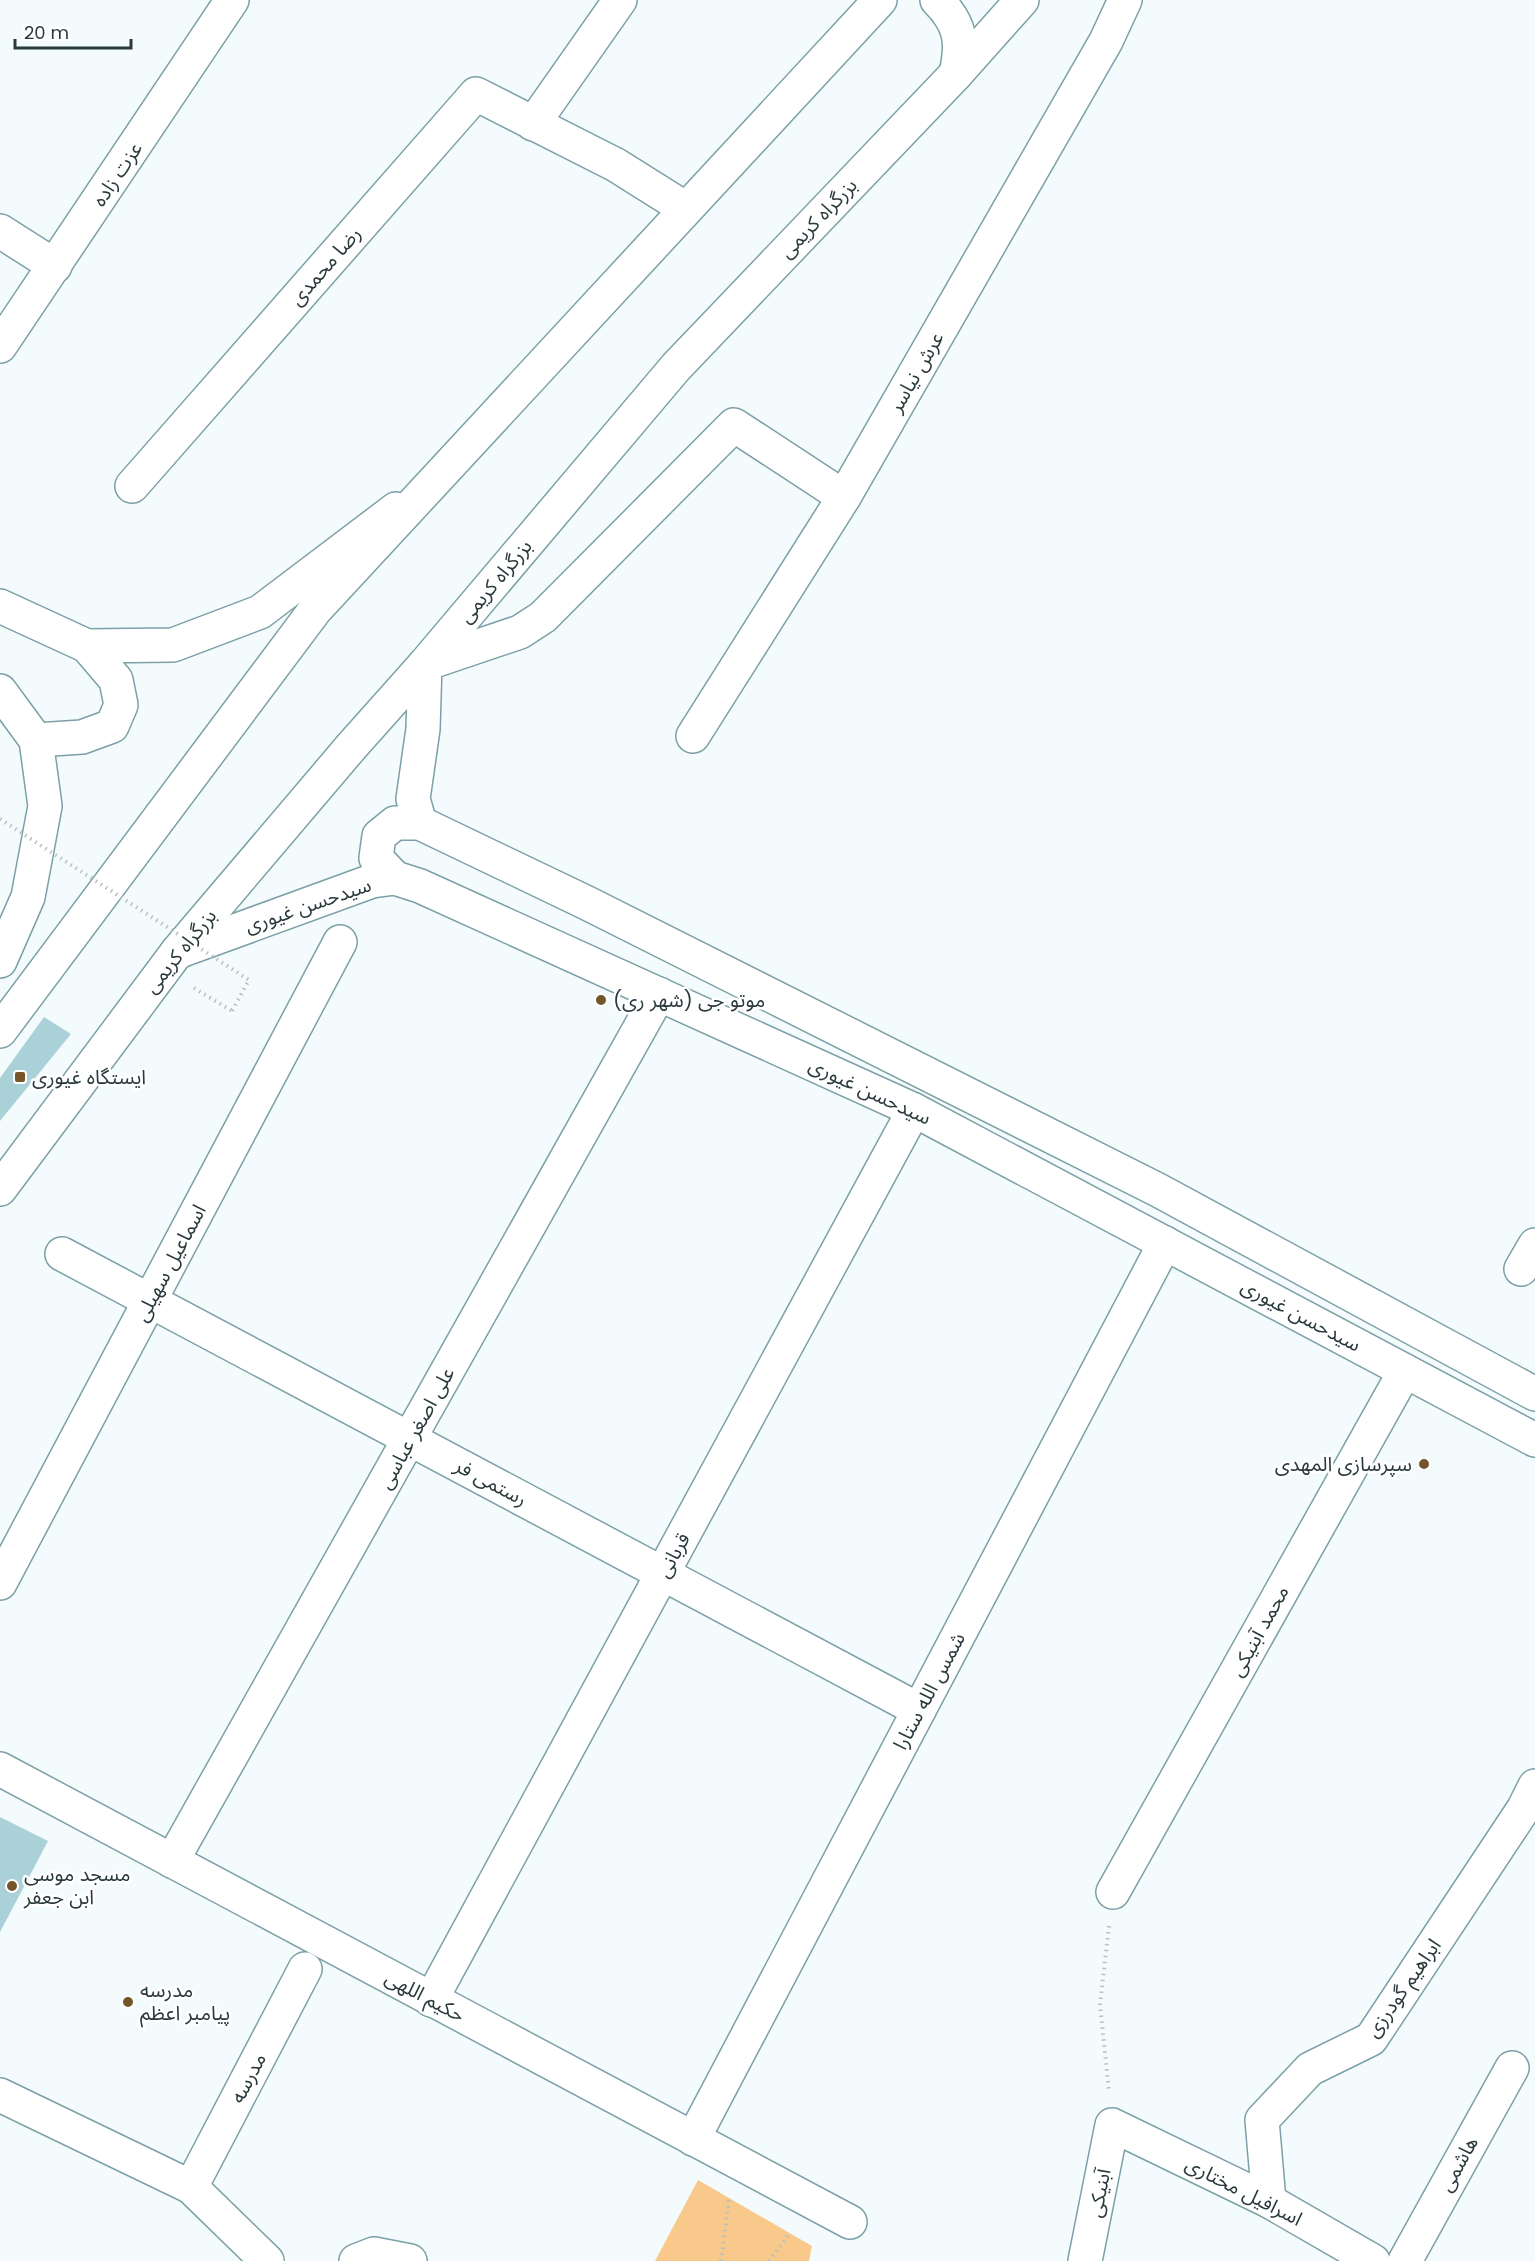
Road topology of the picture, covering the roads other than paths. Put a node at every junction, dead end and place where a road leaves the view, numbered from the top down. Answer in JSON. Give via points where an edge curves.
{"nodes":[{"id":1,"x":232,"y":0,"type":"edge"},
{"id":2,"x":620,"y":0,"type":"edge"},
{"id":3,"x":880,"y":0,"type":"edge"},
{"id":4,"x":938,"y":0,"type":"edge"},
{"id":5,"x":1022,"y":0,"type":"edge"},
{"id":6,"x":1125,"y":0,"type":"edge"},
{"id":7,"x":956,"y":74,"type":"junction"},
{"id":8,"x":533,"y":124,"type":"junction"},
{"id":9,"x":687,"y":209,"type":"junction"},
{"id":10,"x":0,"y":231,"type":"edge"},
{"id":11,"x":55,"y":266,"type":"junction"},
{"id":12,"x":0,"y":346,"type":"edge"},
{"id":13,"x":439,"y":477,"type":"junction"},
{"id":14,"x":132,"y":486,"type":"dead end"},
{"id":15,"x":844,"y":497,"type":"junction"},
{"id":16,"x":0,"y":606,"type":"edge"},
{"id":17,"x":87,"y":646,"type":"junction"},
{"id":18,"x":425,"y":664,"type":"junction"},
{"id":19,"x":0,"y":691,"type":"edge"},
{"id":20,"x":693,"y":736,"type":"dead end"},
{"id":21,"x":36,"y":740,"type":"junction"},
{"id":22,"x":420,"y":823,"type":"junction"},
{"id":23,"x":395,"y":878,"type":"junction"},
{"id":24,"x":340,"y":942,"type":"dead end"},
{"id":25,"x":0,"y":960,"type":"edge"},
{"id":26,"x":171,"y":961,"type":"junction"},
{"id":27,"x":659,"y":994,"type":"junction"},
{"id":28,"x":0,"y":1031,"type":"edge"},
{"id":29,"x":914,"y":1110,"type":"junction"},
{"id":30,"x":0,"y":1189,"type":"edge"},
{"id":31,"x":1165,"y":1243,"type":"junction"},
{"id":32,"x":62,"y":1254,"type":"dead end"},
{"id":33,"x":150,"y":1301,"type":"junction"},
{"id":34,"x":1405,"y":1371,"type":"junction"},
{"id":35,"x":1535,"y":1394,"type":"edge"},
{"id":36,"x":410,"y":1439,"type":"junction"},
{"id":37,"x":1535,"y":1440,"type":"edge"},
{"id":38,"x":663,"y":1574,"type":"junction"},
{"id":39,"x":0,"y":1583,"type":"edge"},
{"id":40,"x":919,"y":1710,"type":"junction"},
{"id":41,"x":0,"y":1769,"type":"edge"},
{"id":42,"x":1535,"y":1786,"type":"edge"},
{"id":43,"x":172,"y":1861,"type":"junction"},
{"id":44,"x":1113,"y":1892,"type":"road end"},
{"id":45,"x":305,"y":1970,"type":"dead end"},
{"id":46,"x":431,"y":2000,"type":"junction"},
{"id":47,"x":1512,"y":2068,"type":"dead end"},
{"id":48,"x":0,"y":2095,"type":"edge"},
{"id":49,"x":1112,"y":2125,"type":"joint"},
{"id":50,"x":693,"y":2139,"type":"junction"},
{"id":51,"x":191,"y":2187,"type":"junction"},
{"id":52,"x":1269,"y":2201,"type":"junction"},
{"id":53,"x":850,"y":2222,"type":"dead end"},
{"id":54,"x":267,"y":2261,"type":"edge"},
{"id":55,"x":356,"y":2261,"type":"edge"},
{"id":56,"x":410,"y":2261,"type":"edge"},
{"id":57,"x":1085,"y":2261,"type":"edge"},
{"id":58,"x":1373,"y":2261,"type":"edge"},
{"id":59,"x":1405,"y":2261,"type":"edge"}],
"edges":[{"from":1,"to":11,"type":"main road","name":"عزت زاده"},
{"from":2,"to":8,"type":"main road"},
{"from":3,"to":9,"type":"main road"},
{"from":4,"to":7,"type":"main road","via":[[950,12],[959,31],[961,53]]},
{"from":5,"to":7,"type":"main road","name":"بزرگراه کریمی"},
{"from":6,"to":15,"type":"main road","name":"عرش نیاسر","via":[[1106,41]]},
{"from":7,"to":18,"type":"main road","name":"بزرگراه کریمی","via":[[676,367]]},
{"from":8,"to":9,"type":"main road","name":"رضا محمدی","via":[[616,165]]},
{"from":8,"to":14,"type":"main road","name":"رضا محمدی","via":[[476,94]]},
{"from":9,"to":13,"type":"main road"},
{"from":10,"to":11,"type":"main road"},
{"from":11,"to":12,"type":"main road","name":"عزت زاده"},
{"from":13,"to":17,"type":"main road","via":[[260,612],[173,645]]},
{"from":13,"to":28,"type":"main road","via":[[315,610]]},
{"from":15,"to":18,"type":"main road","via":[[734,425],[543,617],[520,632]]},
{"from":15,"to":20,"type":"main road","name":"عرش نیاسر"},
{"from":16,"to":17,"type":"main road"},
{"from":17,"to":21,"type":"main road","via":[[116,680],[121,705],[112,726],[82,737]]},
{"from":18,"to":22,"type":"main road","via":[[423,729],[412,799]]},
{"from":18,"to":26,"type":"main road","name":"بزرگراه کریمی"},
{"from":19,"to":21,"type":"main road"},
{"from":21,"to":25,"type":"main road","via":[[45,806],[28,897]]},
{"from":22,"to":23,"type":"main road","via":[[395,823],[379,836],[376,858]]},
{"from":22,"to":35,"type":"main road","name":"سیدحسن غیوری","via":[[598,908],[1158,1190]]},
{"from":23,"to":26,"type":"main road","name":"سیدحسن غیوری","via":[[372,881]]},
{"from":23,"to":27,"type":"main road","name":"سیدحسن غیوری"},
{"from":24,"to":33,"type":"main road","name":"اسماعیل سهیلی"},
{"from":26,"to":30,"type":"main road","name":"بزرگراه کریمی"},
{"from":27,"to":29,"type":"main road","name":"سیدحسن غیوری"},
{"from":27,"to":36,"type":"main road","name":"علی اصغر عباسی"},
{"from":29,"to":31,"type":"main road","name":"سیدحسن غیوری"},
{"from":29,"to":38,"type":"main road","name":"قربانی"},
{"from":31,"to":34,"type":"main road","name":"سیدحسن غیوری"},
{"from":31,"to":40,"type":"main road","name":"شمس الله ستارا"},
{"from":32,"to":33,"type":"main road","name":"رستمی فر"},
{"from":33,"to":36,"type":"main road","name":"رستمی فر"},
{"from":33,"to":39,"type":"main road","name":"اسماعیل سهیلی"},
{"from":34,"to":37,"type":"main road","name":"سیدحسن غیوری"},
{"from":34,"to":44,"type":"main road","name":"محمد آبنیکی"},
{"from":36,"to":38,"type":"main road","name":"رستمی فر"},
{"from":36,"to":43,"type":"main road","name":"علی اصغر عباسی"},
{"from":38,"to":40,"type":"main road","name":"رستمی فر"},
{"from":38,"to":46,"type":"main road","name":"قربانی"},
{"from":40,"to":50,"type":"main road","name":"شمس الله ستارا"},
{"from":41,"to":43,"type":"main road","name":"حکیم اللهی"},
{"from":42,"to":52,"type":"main road","name":"ابراهیم گودرزی","via":[[1371,2039],[1310,2069],[1262,2120]]},
{"from":43,"to":46,"type":"main road","name":"حکیم اللهی"},
{"from":45,"to":51,"type":"main road","name":"مدرسه"},
{"from":46,"to":50,"type":"main road","name":"حکیم اللهی"},
{"from":47,"to":59,"type":"main road","name":"هاشمی"},
{"from":48,"to":51,"type":"main road"},
{"from":49,"to":52,"type":"main road","name":"اسرافیل مختاری"},
{"from":49,"to":57,"type":"main road","name":"آبنیکی"},
{"from":50,"to":53,"type":"main road","name":"حکیم اللهی"},
{"from":51,"to":54,"type":"main road"},
{"from":52,"to":58,"type":"main road","name":"اسرافیل مختاری"},
{"from":55,"to":56,"type":"main road","via":[[374,2254]]}]}
